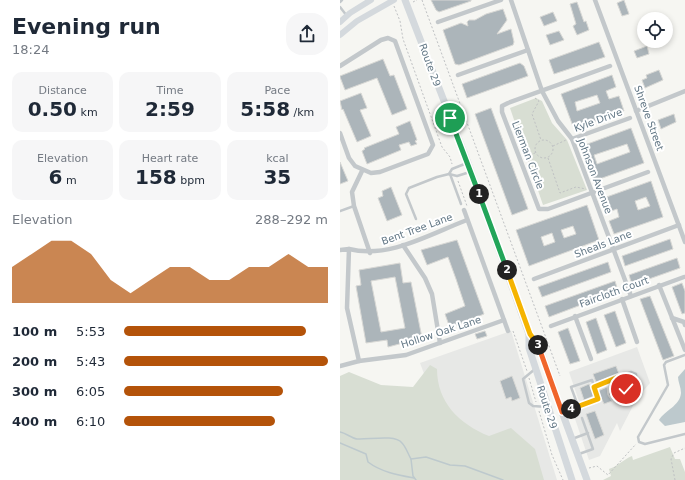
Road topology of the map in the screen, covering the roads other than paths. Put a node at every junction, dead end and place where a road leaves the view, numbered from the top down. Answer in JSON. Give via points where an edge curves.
{"nodes":[{"id":1,"x":371,"y":0,"type":"edge"},
{"id":2,"x":394,"y":0,"type":"edge"},
{"id":3,"x":405,"y":0,"type":"edge"},
{"id":4,"x":500,"y":0,"type":"edge"},
{"id":5,"x":511,"y":0,"type":"edge"},
{"id":6,"x":595,"y":0,"type":"edge"},
{"id":7,"x":340,"y":7,"type":"edge"},
{"id":8,"x":342,"y":19,"type":"edge"},
{"id":9,"x":438,"y":22,"type":"dead end"},
{"id":10,"x":340,"y":36,"type":"edge"},
{"id":11,"x":528,"y":50,"type":"junction"},
{"id":12,"x":340,"y":66,"type":"edge"},
{"id":13,"x":610,"y":66,"type":"dead end"},
{"id":14,"x":458,"y":75,"type":"dead end"},
{"id":15,"x":542,"y":91,"type":"junction"},
{"id":16,"x":685,"y":91,"type":"edge"},
{"id":17,"x":636,"y":111,"type":"junction"},
{"id":18,"x":630,"y":118,"type":"dead end"},
{"id":19,"x":340,"y":133,"type":"edge"},
{"id":20,"x":570,"y":139,"type":"junction"},
{"id":21,"x":468,"y":163,"type":"junction"},
{"id":22,"x":362,"y":171,"type":"junction"},
{"id":23,"x":471,"y":172,"type":"junction"},
{"id":24,"x":648,"y":172,"type":"dead end"},
{"id":25,"x":449,"y":174,"type":"junction"},
{"id":26,"x":590,"y":190,"type":"junction"},
{"id":27,"x":462,"y":204,"type":"dead end"},
{"id":28,"x":354,"y":206,"type":"junction"},
{"id":29,"x":464,"y":210,"type":"dead end"},
{"id":30,"x":340,"y":211,"type":"edge"},
{"id":31,"x":416,"y":220,"type":"dead end"},
{"id":32,"x":467,"y":220,"type":"junction"},
{"id":33,"x":679,"y":225,"type":"junction"},
{"id":34,"x":685,"y":242,"type":"edge"},
{"id":35,"x":403,"y":245,"type":"junction"},
{"id":36,"x":349,"y":249,"type":"junction"},
{"id":37,"x":614,"y":249,"type":"junction"},
{"id":38,"x":340,"y":250,"type":"edge"},
{"id":39,"x":370,"y":253,"type":"junction"},
{"id":40,"x":684,"y":277,"type":"dead end"},
{"id":41,"x":534,"y":279,"type":"dead end"},
{"id":42,"x":659,"y":285,"type":"junction"},
{"id":43,"x":631,"y":296,"type":"junction"},
{"id":44,"x":622,"y":299,"type":"junction"},
{"id":45,"x":575,"y":316,"type":"junction"},
{"id":46,"x":672,"y":318,"type":"junction"},
{"id":47,"x":504,"y":320,"type":"junction"},
{"id":48,"x":685,"y":325,"type":"edge"},
{"id":49,"x":551,"y":326,"type":"dead end"},
{"id":50,"x":508,"y":331,"type":"dead end"},
{"id":51,"x":530,"y":334,"type":"junction"},
{"id":52,"x":637,"y":342,"type":"dead end"},
{"id":53,"x":440,"y":343,"type":"junction"},
{"id":54,"x":685,"y":350,"type":"edge"},
{"id":55,"x":685,"y":355,"type":"edge"},
{"id":56,"x":591,"y":359,"type":"dead end"},
{"id":57,"x":359,"y":361,"type":"junction"},
{"id":58,"x":340,"y":365,"type":"edge"},
{"id":59,"x":535,"y":369,"type":"junction"},
{"id":60,"x":620,"y":377,"type":"junction"},
{"id":61,"x":594,"y":387,"type":"junction"},
{"id":62,"x":626,"y":389,"type":"junction"},
{"id":63,"x":610,"y":394,"type":"dead end"},
{"id":64,"x":578,"y":406,"type":"junction"},
{"id":65,"x":547,"y":408,"type":"junction"},
{"id":66,"x":562,"y":412,"type":"junction"},
{"id":67,"x":582,"y":418,"type":"dead end"},
{"id":68,"x":588,"y":433,"type":"junction"},
{"id":69,"x":685,"y":434,"type":"edge"},
{"id":70,"x":571,"y":439,"type":"junction"},
{"id":71,"x":577,"y":454,"type":"junction"},
{"id":72,"x":572,"y":480,"type":"edge"},
{"id":73,"x":587,"y":480,"type":"edge"}],
"edges":[{"from":1,"to":8,"type":"street"},
{"from":2,"to":10,"type":"street","via":[[357,21]]},
{"from":3,"to":21,"type":"main road","name":"Route 29"},
{"from":4,"to":9,"type":"street"},
{"from":5,"to":11,"type":"street","name":"Johnson Avenue"},
{"from":6,"to":17,"type":"street","name":"Shreve Street"},
{"from":7,"to":8,"type":"lane"},
{"from":11,"to":14,"type":"street"},
{"from":11,"to":15,"type":"street","name":"Johnson Avenue"},
{"from":12,"to":22,"type":"street","via":[[381,40],[388,38],[395,41],[433,145],[428,154],[380,172]]},
{"from":13,"to":15,"type":"street","name":"Lierman Circle"},
{"from":15,"to":20,"type":"street","name":"Johnson Avenue"},
{"from":15,"to":26,"type":"street","name":"Lierman Circle","via":[[502,106],[502,112],[539,209],[548,209]]},
{"from":16,"to":17,"type":"street"},
{"from":17,"to":33,"type":"street","name":"Shreve Street"},
{"from":18,"to":20,"type":"street","name":"Kyle Drive"},
{"from":19,"to":22,"type":"street","via":[[349,158]]},
{"from":20,"to":26,"type":"street","name":"Johnson Avenue"},
{"from":21,"to":23,"type":"main road","name":"Route 29"},
{"from":21,"to":25,"type":"lane","via":[[452,169]]},
{"from":22,"to":28,"type":"street","via":[[352,192]]},
{"from":23,"to":25,"type":"lane","via":[[455,177]]},
{"from":23,"to":51,"type":"main road","name":"Route 29"},
{"from":24,"to":26,"type":"street","name":"Lierman Circle"},
{"from":25,"to":27,"type":"lane"},
{"from":25,"to":31,"type":"lane","via":[[416,184],[406,191]]},
{"from":26,"to":37,"type":"street","name":"Johnson Avenue"},
{"from":28,"to":30,"type":"lane"},
{"from":28,"to":39,"type":"street"},
{"from":29,"to":32,"type":"street"},
{"from":32,"to":35,"type":"street","name":"Bent Tree Lane"},
{"from":32,"to":47,"type":"street"},
{"from":33,"to":34,"type":"street","name":"Shreve Street"},
{"from":33,"to":37,"type":"street","name":"Sheals Lane"},
{"from":35,"to":39,"type":"street","name":"Bent Tree Lane","via":[[384,252]]},
{"from":35,"to":53,"type":"street","via":[[425,278],[432,294]]},
{"from":36,"to":38,"type":"street","name":"Bent Tree Lane"},
{"from":36,"to":39,"type":"street","name":"Bent Tree Lane"},
{"from":36,"to":57,"type":"street","via":[[347,308]]},
{"from":37,"to":41,"type":"street","name":"Sheals Lane"},
{"from":37,"to":43,"type":"street","name":"Johnson Avenue"},
{"from":40,"to":42,"type":"street","name":"Faircloth Court"},
{"from":42,"to":43,"type":"street","name":"Faircloth Court"},
{"from":42,"to":46,"type":"street"},
{"from":43,"to":44,"type":"street","name":"Faircloth Court"},
{"from":44,"to":45,"type":"street","name":"Faircloth Court"},
{"from":44,"to":52,"type":"street"},
{"from":45,"to":49,"type":"street","name":"Faircloth Court"},
{"from":45,"to":56,"type":"street"},
{"from":46,"to":48,"type":"street","via":[[684,322]]},
{"from":46,"to":54,"type":"street"},
{"from":47,"to":50,"type":"street"},
{"from":47,"to":53,"type":"street","name":"Hollow Oak Lane"},
{"from":51,"to":59,"type":"main road","name":"Route 29","via":[[529,348]]},
{"from":51,"to":66,"type":"main road","name":"Route 29","via":[[539,346]]},
{"from":53,"to":57,"type":"street","name":"Hollow Oak Lane","via":[[406,355]]},
{"from":55,"to":69,"type":"lane","via":[[664,365],[668,385],[638,437],[639,442],[645,444]]},
{"from":57,"to":58,"type":"street","name":"Hollow Oak Lane"},
{"from":59,"to":65,"type":"main road","name":"Route 29"},
{"from":59,"to":65,"type":"lane","via":[[523,379],[529,403]]},
{"from":60,"to":61,"type":"lane"},
{"from":60,"to":62,"type":"lane"},
{"from":60,"to":62,"type":"lane","via":[[631,372],[636,374],[636,380]]},
{"from":61,"to":64,"type":"lane","via":[[600,398]]},
{"from":61,"to":64,"type":"lane","via":[[592,380],[571,387]]},
{"from":62,"to":63,"type":"lane"},
{"from":64,"to":66,"type":"lane"},
{"from":65,"to":72,"type":"main road","name":"Route 29"},
{"from":66,"to":70,"type":"main road","name":"Route 29"},
{"from":67,"to":68,"type":"lane"},
{"from":68,"to":70,"type":"lane"},
{"from":68,"to":71,"type":"lane","via":[[593,449]]},
{"from":70,"to":71,"type":"main road","name":"Route 29"},
{"from":71,"to":73,"type":"main road","name":"Route 29"}]}
